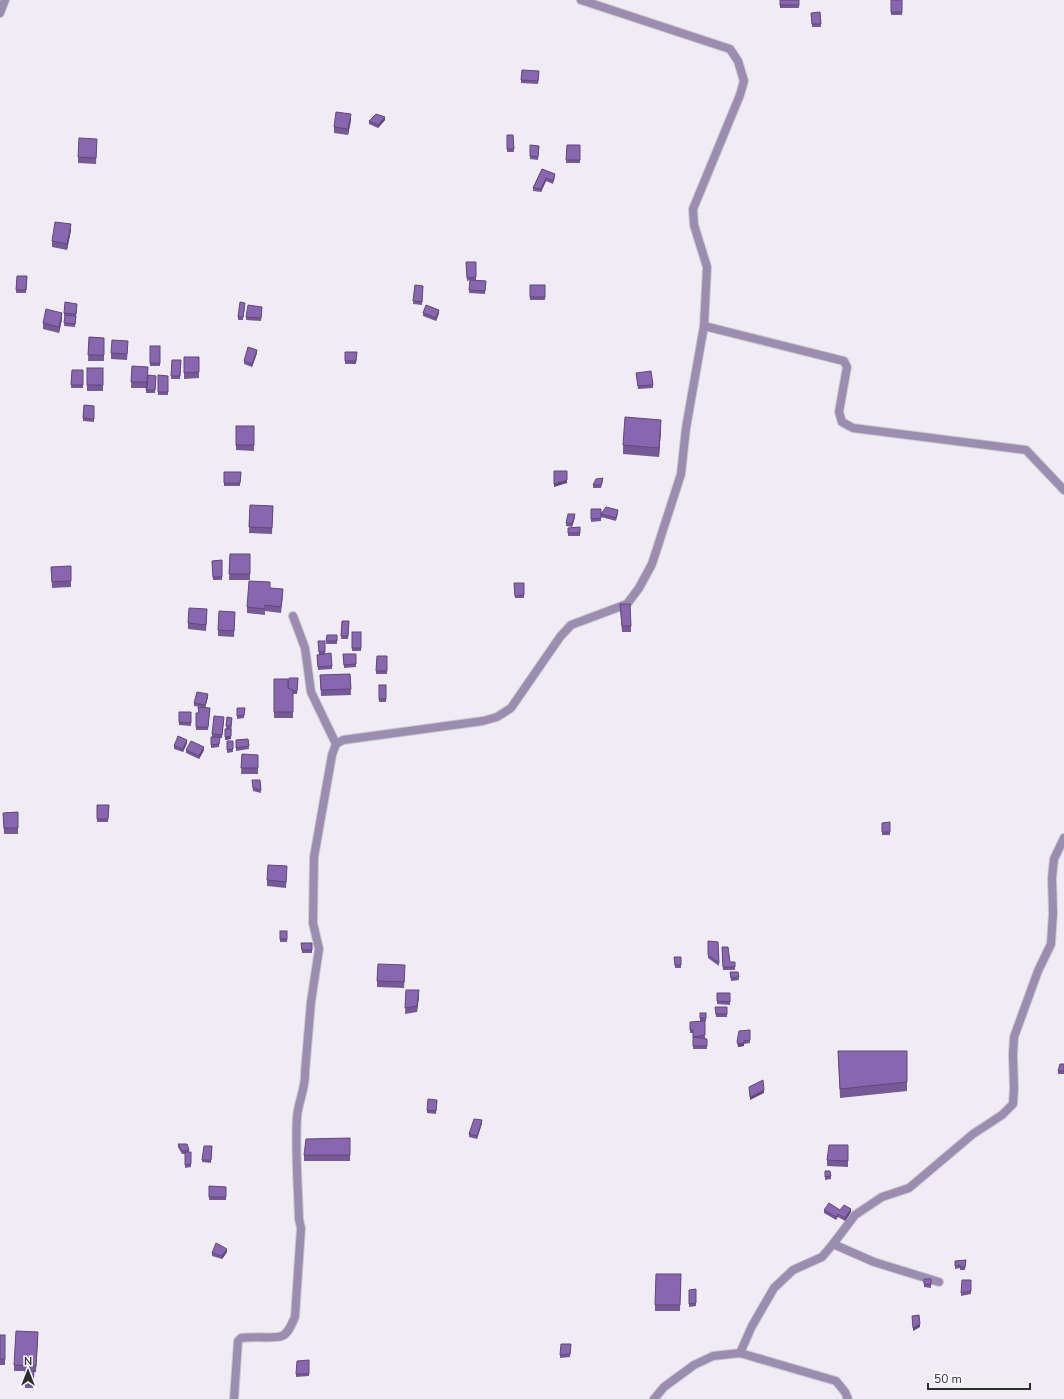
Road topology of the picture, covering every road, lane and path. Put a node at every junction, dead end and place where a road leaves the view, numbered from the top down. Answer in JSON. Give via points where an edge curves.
{"nodes":[{"id":1,"x":5,"y":0,"type":"edge"},
{"id":2,"x":581,"y":0,"type":"edge"},
{"id":3,"x":0,"y":12,"type":"edge"},
{"id":4,"x":704,"y":326,"type":"junction"},
{"id":5,"x":1064,"y":490,"type":"edge"},
{"id":6,"x":293,"y":616,"type":"dead end"},
{"id":7,"x":336,"y":744,"type":"junction"},
{"id":8,"x":1064,"y":838,"type":"edge"},
{"id":9,"x":833,"y":1244,"type":"junction"},
{"id":10,"x":939,"y":1282,"type":"dead end"},
{"id":11,"x":740,"y":1353,"type":"junction"},
{"id":12,"x":234,"y":1399,"type":"edge"},
{"id":13,"x":654,"y":1399,"type":"edge"},
{"id":14,"x":848,"y":1399,"type":"edge"}],
"edges":[{"from":1,"to":3,"type":"street"},
{"from":2,"to":4,"type":"street","via":[[730,49],[738,61],[744,81],[740,95],[693,209],[694,224],[707,267]]},
{"from":4,"to":5,"type":"street","via":[[844,361],[847,367],[839,412],[842,422],[853,428],[1026,450]]},
{"from":4,"to":7,"type":"street","via":[[686,428],[681,474],[652,564],[628,604],[571,625],[511,708],[497,717],[343,740]]},
{"from":6,"to":7,"type":"street","via":[[305,648],[311,692]]},
{"from":7,"to":12,"type":"street","via":[[314,858],[314,923],[319,949],[311,1002],[305,1080],[297,1118],[296,1152],[301,1228],[294,1317],[283,1335],[249,1336],[241,1338],[238,1342]]},
{"from":8,"to":9,"type":"street","via":[[1053,865],[1050,944],[1014,1037],[1013,1104],[909,1188],[882,1197],[855,1215]]},
{"from":9,"to":10,"type":"street","via":[[874,1262]]},
{"from":9,"to":11,"type":"street","via":[[822,1257],[793,1270],[774,1288]]},
{"from":11,"to":13,"type":"street","via":[[713,1356],[694,1364],[664,1387]]},
{"from":11,"to":14,"type":"street","via":[[836,1382]]}]}
